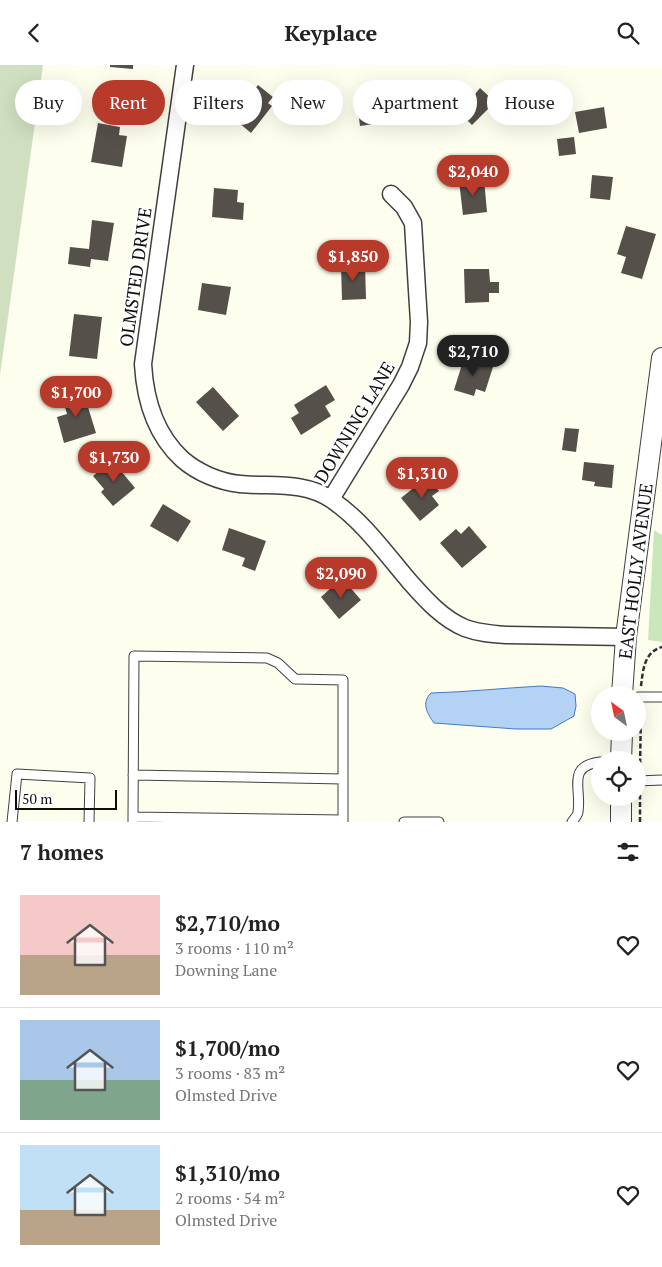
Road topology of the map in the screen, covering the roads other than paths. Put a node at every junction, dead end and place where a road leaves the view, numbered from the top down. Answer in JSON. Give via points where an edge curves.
{"nodes":[{"id":1,"x":184,"y":65,"type":"edge"},
{"id":2,"x":391,"y":194,"type":"dead end"},
{"id":3,"x":662,"y":358,"type":"edge"},
{"id":4,"x":331,"y":499,"type":"junction"},
{"id":5,"x":626,"y":637,"type":"junction"},
{"id":6,"x":633,"y":686,"type":"edge"},
{"id":7,"x":646,"y":697,"type":"edge"},
{"id":8,"x":662,"y":697,"type":"edge"},
{"id":9,"x":591,"y":764,"type":"edge"},
{"id":10,"x":133,"y":775,"type":"junction"},
{"id":11,"x":343,"y":779,"type":"junction"},
{"id":12,"x":662,"y":780,"type":"edge"},
{"id":13,"x":646,"y":781,"type":"edge"},
{"id":14,"x":621,"y":806,"type":"edge"},
{"id":15,"x":133,"y":819,"type":"edge"},
{"id":16,"x":343,"y":821,"type":"edge"},
{"id":17,"x":12,"y":822,"type":"edge"},
{"id":18,"x":89,"y":822,"type":"edge"},
{"id":19,"x":404,"y":822,"type":"edge"},
{"id":20,"x":439,"y":822,"type":"edge"},
{"id":21,"x":572,"y":822,"type":"edge"},
{"id":22,"x":621,"y":822,"type":"edge"}],
"edges":[{"from":1,"to":4,"type":"street","name":"OLMSTED DRIVE","via":[[144,356],[150,408],[160,432],[173,449],[205,474],[242,484],[297,487]]},
{"from":2,"to":4,"type":"street","name":"DOWNING LANE","via":[[404,207],[412,223],[418,343],[401,385]]},
{"from":3,"to":5,"type":"street","name":"EAST HOLLY AVENUE"},
{"from":4,"to":5,"type":"street","name":"OLMSTED DRIVE","via":[[358,522],[428,602],[466,629],[506,635]]},
{"from":5,"to":6,"type":"street","name":"EAST HOLLY AVENUE"},
{"from":7,"to":8,"type":"lane"},
{"from":9,"to":21,"type":"lane","via":[[583,768],[578,777],[578,813]]},
{"from":10,"to":11,"type":"lane"},
{"from":10,"to":11,"type":"lane","via":[[134,657],[267,658],[278,663],[295,679],[343,680]]},
{"from":10,"to":15,"type":"lane"},
{"from":11,"to":16,"type":"lane"},
{"from":12,"to":13,"type":"lane"},
{"from":14,"to":22,"type":"street"},
{"from":15,"to":16,"type":"lane"},
{"from":17,"to":18,"type":"lane","via":[[17,773],[90,778]]},
{"from":19,"to":20,"type":"lane"}]}
